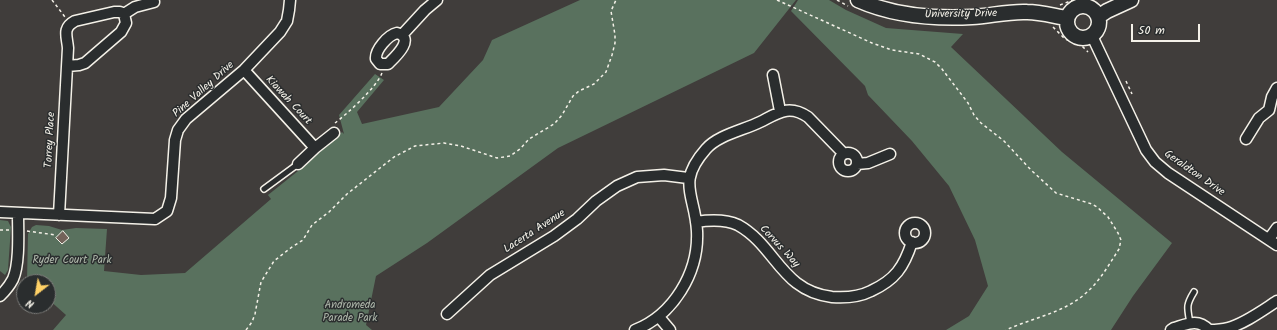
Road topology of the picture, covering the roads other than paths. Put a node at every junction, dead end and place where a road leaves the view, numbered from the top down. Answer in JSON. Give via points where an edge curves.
{"nodes":[{"id":1,"x":290,"y":0,"type":"edge"},
{"id":2,"x":437,"y":0,"type":"edge"},
{"id":3,"x":858,"y":0,"type":"edge"},
{"id":4,"x":1131,"y":0,"type":"edge"},
{"id":5,"x":154,"y":2,"type":"dead end"},
{"id":6,"x":124,"y":14,"type":"junction"},
{"id":7,"x":1098,"y":17,"type":"junction"},
{"id":8,"x":1066,"y":18,"type":"junction"},
{"id":9,"x":402,"y":35,"type":"junction"},
{"id":10,"x":1092,"y":36,"type":"junction"},
{"id":11,"x":67,"y":66,"type":"junction"},
{"id":12,"x":244,"y":70,"type":"junction"},
{"id":13,"x":772,"y":76,"type":"dead end"},
{"id":14,"x":1277,"y":88,"type":"edge"},
{"id":15,"x":780,"y":111,"type":"junction"},
{"id":16,"x":1273,"y":113,"type":"edge"},
{"id":17,"x":331,"y":135,"type":"road end"},
{"id":18,"x":1246,"y":139,"type":"dead end"},
{"id":19,"x":315,"y":148,"type":"junction"},
{"id":20,"x":844,"y":154,"type":"junction"},
{"id":21,"x":890,"y":154,"type":"dead end"},
{"id":22,"x":298,"y":164,"type":"joint"},
{"id":23,"x":857,"y":164,"type":"junction"},
{"id":24,"x":688,"y":178,"type":"junction"},
{"id":25,"x":264,"y":189,"type":"dead end"},
{"id":26,"x":0,"y":212,"type":"edge"},
{"id":27,"x":18,"y":213,"type":"junction"},
{"id":28,"x":59,"y":214,"type":"junction"},
{"id":29,"x":696,"y":222,"type":"junction"},
{"id":30,"x":1277,"y":228,"type":"edge"},
{"id":31,"x":912,"y":242,"type":"dead end"},
{"id":32,"x":1273,"y":242,"type":"edge"},
{"id":33,"x":1194,"y":292,"type":"dead end"},
{"id":34,"x":0,"y":296,"type":"edge"},
{"id":35,"x":1277,"y":301,"type":"edge"},
{"id":36,"x":447,"y":314,"type":"dead end"},
{"id":37,"x":659,"y":317,"type":"junction"},
{"id":38,"x":1190,"y":323,"type":"junction"},
{"id":39,"x":635,"y":330,"type":"edge"},
{"id":40,"x":670,"y":330,"type":"edge"},
{"id":41,"x":1171,"y":330,"type":"edge"},
{"id":42,"x":1209,"y":330,"type":"edge"}],
"edges":[{"from":1,"to":12,"type":"street","name":"Pine Valley Drive","via":[[287,21],[280,32]]},
{"from":2,"to":9,"type":"street"},
{"from":3,"to":8,"type":"street","name":"University Drive","via":[[889,11],[930,17],[972,17],[1026,11]]},
{"from":4,"to":7,"type":"street"},
{"from":5,"to":6,"type":"street","via":[[136,7]]},
{"from":6,"to":11,"type":"street","via":[[126,23],[121,32],[85,63]]},
{"from":6,"to":11,"type":"street","name":"Torrey Place","via":[[114,12],[69,24],[66,30]]},
{"from":7,"to":8,"type":"street","via":[[1092,8],[1082,6],[1072,9]]},
{"from":7,"to":10,"type":"street","via":[[1098,28]]},
{"from":8,"to":10,"type":"street","via":[[1068,29],[1075,37]]},
{"from":9,"to":9,"type":"street","via":[[392,34],[376,53],[375,57],[380,64],[389,63],[404,46],[405,40]]},
{"from":10,"to":32,"type":"street","name":"Geraldton Drive","via":[[1138,136],[1155,162]]},
{"from":11,"to":28,"type":"street","name":"Torrey Place"},
{"from":12,"to":19,"type":"street","name":"Kiawah Court"},
{"from":12,"to":28,"type":"street","name":"Pine Valley Drive","via":[[186,119],[178,130],[171,198],[161,216],[155,219]]},
{"from":13,"to":15,"type":"street"},
{"from":14,"to":16,"type":"street","via":[[1272,97]]},
{"from":15,"to":20,"type":"street","via":[[802,113]]},
{"from":15,"to":24,"type":"street","via":[[707,147],[694,164]]},
{"from":16,"to":18,"type":"street","via":[[1259,118]]},
{"from":17,"to":19,"type":"street"},
{"from":19,"to":22,"type":"street"},
{"from":20,"to":23,"type":"street","via":[[853,154],[857,158]]},
{"from":20,"to":23,"type":"street","via":[[839,161],[842,169],[851,171]]},
{"from":21,"to":23,"type":"street","via":[[868,163]]},
{"from":22,"to":25,"type":"lane"},
{"from":24,"to":29,"type":"street"},
{"from":24,"to":36,"type":"street","name":"Lacerta Avenue","via":[[664,175],[637,177],[617,186],[596,201],[577,220],[490,275]]},
{"from":26,"to":27,"type":"street","name":"Pine Valley Drive"},
{"from":27,"to":28,"type":"street","name":"Pine Valley Drive"},
{"from":27,"to":34,"type":"street","via":[[16,271]]},
{"from":29,"to":31,"type":"street","name":"Corvus Way","via":[[711,220],[736,224],[756,240],[798,284],[812,292],[840,298],[869,292],[892,279],[902,267]]},
{"from":29,"to":37,"type":"street","via":[[696,247],[689,276],[677,296]]},
{"from":30,"to":32,"type":"street"},
{"from":33,"to":38,"type":"lane","via":[[1187,307]]},
{"from":35,"to":42,"type":"street","via":[[1229,328]]},
{"from":37,"to":39,"type":"street"},
{"from":37,"to":40,"type":"street"},
{"from":38,"to":41,"type":"street"},
{"from":38,"to":42,"type":"street","via":[[1202,323]]}]}
